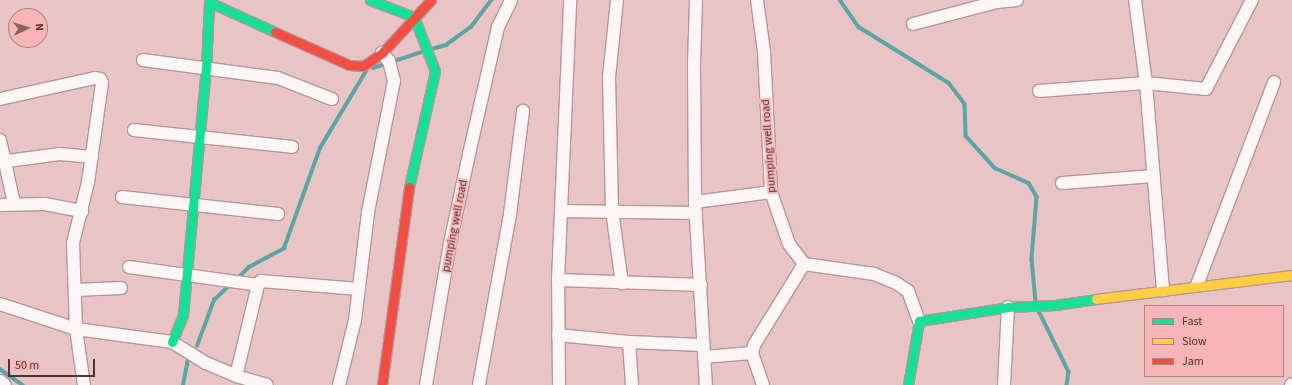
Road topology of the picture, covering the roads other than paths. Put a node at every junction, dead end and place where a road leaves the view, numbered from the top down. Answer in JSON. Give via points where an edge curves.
{"nodes":[{"id":1,"x":370,"y":0,"type":"edge"},
{"id":2,"x":431,"y":0,"type":"edge"},
{"id":3,"x":511,"y":0,"type":"edge"},
{"id":4,"x":570,"y":0,"type":"edge"},
{"id":5,"x":617,"y":0,"type":"edge"},
{"id":6,"x":696,"y":0,"type":"edge"},
{"id":7,"x":757,"y":0,"type":"edge"},
{"id":8,"x":1017,"y":0,"type":"edge"},
{"id":9,"x":1135,"y":0,"type":"edge"},
{"id":10,"x":1252,"y":0,"type":"edge"},
{"id":11,"x":206,"y":1,"type":"edge"},
{"id":12,"x":987,"y":2,"type":"edge"},
{"id":13,"x":414,"y":17,"type":"junction"},
{"id":14,"x":913,"y":24,"type":"dead end"},
{"id":15,"x":386,"y":57,"type":"junction"},
{"id":16,"x":143,"y":60,"type":"dead end"},
{"id":17,"x":206,"y":69,"type":"junction"},
{"id":18,"x":1274,"y":82,"type":"dead end"},
{"id":19,"x":1146,"y":83,"type":"junction"},
{"id":20,"x":1039,"y":91,"type":"dead end"},
{"id":21,"x":0,"y":99,"type":"edge"},
{"id":22,"x":332,"y":99,"type":"dead end"},
{"id":23,"x":523,"y":111,"type":"dead end"},
{"id":24,"x":134,"y":130,"type":"dead end"},
{"id":25,"x":200,"y":136,"type":"junction"},
{"id":26,"x":0,"y":140,"type":"edge"},
{"id":27,"x":292,"y":147,"type":"dead end"},
{"id":28,"x":92,"y":157,"type":"junction"},
{"id":29,"x":3,"y":162,"type":"edge"},
{"id":30,"x":1154,"y":176,"type":"junction"},
{"id":31,"x":1062,"y":183,"type":"dead end"},
{"id":32,"x":771,"y":192,"type":"junction"},
{"id":33,"x":122,"y":197,"type":"dead end"},
{"id":34,"x":14,"y":203,"type":"junction"},
{"id":35,"x":0,"y":205,"type":"edge"},
{"id":36,"x":192,"y":205,"type":"junction"},
{"id":37,"x":696,"y":207,"type":"junction"},
{"id":38,"x":82,"y":211,"type":"junction"},
{"id":39,"x":560,"y":211,"type":"junction"},
{"id":40,"x":612,"y":211,"type":"junction"},
{"id":41,"x":278,"y":214,"type":"dead end"},
{"id":42,"x":804,"y":264,"type":"junction"},
{"id":43,"x":129,"y":267,"type":"dead end"},
{"id":44,"x":1292,"y":275,"type":"edge"},
{"id":45,"x":186,"y":276,"type":"junction"},
{"id":46,"x":558,"y":280,"type":"junction"},
{"id":47,"x":622,"y":283,"type":"junction"},
{"id":48,"x":258,"y":285,"type":"junction"},
{"id":49,"x":1197,"y":285,"type":"junction"},
{"id":50,"x":701,"y":286,"type":"junction"},
{"id":51,"x":121,"y":288,"type":"dead end"},
{"id":52,"x":359,"y":289,"type":"junction"},
{"id":53,"x":75,"y":290,"type":"junction"},
{"id":54,"x":1163,"y":290,"type":"junction"},
{"id":55,"x":0,"y":304,"type":"edge"},
{"id":56,"x":1008,"y":307,"type":"junction"},
{"id":57,"x":919,"y":322,"type":"junction"},
{"id":58,"x":76,"y":329,"type":"junction"},
{"id":59,"x":558,"y":335,"type":"junction"},
{"id":60,"x":172,"y":342,"type":"junction"},
{"id":61,"x":629,"y":342,"type":"junction"},
{"id":62,"x":702,"y":345,"type":"junction"},
{"id":63,"x":752,"y":353,"type":"junction"},
{"id":64,"x":704,"y":358,"type":"junction"},
{"id":65,"x":236,"y":376,"type":"junction"},
{"id":66,"x":0,"y":381,"type":"edge"},
{"id":67,"x":5,"y":385,"type":"edge"},
{"id":68,"x":84,"y":385,"type":"edge"},
{"id":69,"x":267,"y":385,"type":"edge"},
{"id":70,"x":339,"y":385,"type":"edge"},
{"id":71,"x":382,"y":385,"type":"edge"},
{"id":72,"x":426,"y":385,"type":"edge"},
{"id":73,"x":479,"y":385,"type":"edge"},
{"id":74,"x":559,"y":385,"type":"edge"},
{"id":75,"x":632,"y":385,"type":"edge"},
{"id":76,"x":706,"y":385,"type":"edge"},
{"id":77,"x":763,"y":385,"type":"edge"},
{"id":78,"x":908,"y":385,"type":"edge"},
{"id":79,"x":1004,"y":385,"type":"edge"}],
"edges":[{"from":1,"to":13,"type":"street"},
{"from":2,"to":13,"type":"street"},
{"from":3,"to":72,"type":"street","name":"pumping well road","via":[[498,27],[469,154],[450,242]]},
{"from":4,"to":39,"type":"street"},
{"from":5,"to":40,"type":"street","via":[[609,77]]},
{"from":6,"to":37,"type":"street"},
{"from":7,"to":32,"type":"street","name":"pumping well road","via":[[764,52]]},
{"from":8,"to":12,"type":"street"},
{"from":9,"to":19,"type":"street"},
{"from":10,"to":19,"type":"street","via":[[1206,88]]},
{"from":11,"to":15,"type":"street","via":[[349,65],[368,65]]},
{"from":11,"to":17,"type":"street"},
{"from":12,"to":14,"type":"street"},
{"from":13,"to":15,"type":"street"},
{"from":13,"to":71,"type":"street","via":[[434,63],[434,77],[410,183]]},
{"from":15,"to":52,"type":"street","via":[[394,81],[368,212]]},
{"from":16,"to":17,"type":"street"},
{"from":17,"to":22,"type":"street","via":[[278,78]]},
{"from":17,"to":25,"type":"street"},
{"from":18,"to":49,"type":"street"},
{"from":19,"to":20,"type":"street"},
{"from":19,"to":30,"type":"street"},
{"from":21,"to":28,"type":"street","via":[[88,79],[100,79],[102,85]]},
{"from":23,"to":73,"type":"street","via":[[510,214]]},
{"from":24,"to":25,"type":"street"},
{"from":25,"to":27,"type":"street"},
{"from":25,"to":36,"type":"street"},
{"from":26,"to":29,"type":"street"},
{"from":28,"to":29,"type":"street","via":[[59,154]]},
{"from":28,"to":38,"type":"street"},
{"from":29,"to":34,"type":"street"},
{"from":30,"to":31,"type":"street"},
{"from":30,"to":54,"type":"street"},
{"from":32,"to":37,"type":"street"},
{"from":32,"to":42,"type":"street","name":"pumping well road","via":[[789,244]]},
{"from":33,"to":36,"type":"street"},
{"from":34,"to":35,"type":"street"},
{"from":34,"to":38,"type":"street","via":[[45,204]]},
{"from":36,"to":41,"type":"street"},
{"from":36,"to":45,"type":"street"},
{"from":37,"to":40,"type":"street"},
{"from":37,"to":50,"type":"street"},
{"from":38,"to":53,"type":"street","via":[[73,243]]},
{"from":39,"to":40,"type":"street"},
{"from":39,"to":46,"type":"street"},
{"from":40,"to":47,"type":"street"},
{"from":42,"to":57,"type":"street","via":[[874,274],[896,283],[908,291]]},
{"from":42,"to":63,"type":"street","via":[[754,345]]},
{"from":43,"to":45,"type":"street"},
{"from":44,"to":49,"type":"street"},
{"from":45,"to":48,"type":"street"},
{"from":45,"to":60,"type":"street","via":[[183,315]]},
{"from":46,"to":47,"type":"street"},
{"from":46,"to":59,"type":"street"},
{"from":47,"to":50,"type":"street"},
{"from":48,"to":52,"type":"street","via":[[266,280]]},
{"from":48,"to":65,"type":"street"},
{"from":49,"to":54,"type":"street"},
{"from":50,"to":62,"type":"street"},
{"from":51,"to":53,"type":"street"},
{"from":52,"to":70,"type":"street","via":[[355,320]]},
{"from":53,"to":58,"type":"street"},
{"from":54,"to":56,"type":"street","via":[[1055,305]]},
{"from":55,"to":58,"type":"street"},
{"from":56,"to":57,"type":"street"},
{"from":56,"to":79,"type":"street"},
{"from":57,"to":78,"type":"street"},
{"from":58,"to":60,"type":"street"},
{"from":58,"to":68,"type":"street"},
{"from":59,"to":61,"type":"street"},
{"from":59,"to":74,"type":"street"},
{"from":60,"to":65,"type":"street","via":[[206,363]]},
{"from":61,"to":62,"type":"street"},
{"from":61,"to":75,"type":"street"},
{"from":62,"to":64,"type":"street"},
{"from":63,"to":64,"type":"street"},
{"from":63,"to":77,"type":"street"},
{"from":64,"to":76,"type":"street"},
{"from":65,"to":69,"type":"street"},
{"from":66,"to":67,"type":"street"}]}
